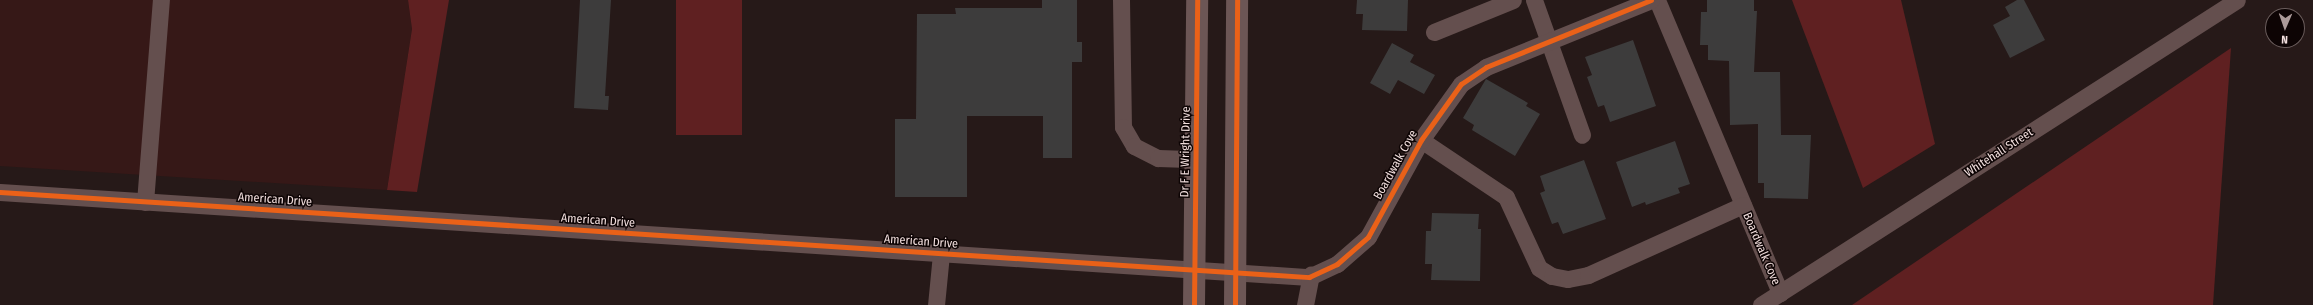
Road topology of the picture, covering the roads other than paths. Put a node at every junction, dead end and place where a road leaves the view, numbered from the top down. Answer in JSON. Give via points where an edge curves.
{"nodes":[{"id":1,"x":161,"y":0,"type":"edge"},
{"id":2,"x":1120,"y":0,"type":"edge"},
{"id":3,"x":1197,"y":0,"type":"edge"},
{"id":4,"x":1237,"y":0,"type":"edge"},
{"id":5,"x":1513,"y":0,"type":"edge"},
{"id":6,"x":1534,"y":0,"type":"edge"},
{"id":7,"x":1651,"y":0,"type":"edge"},
{"id":8,"x":1657,"y":0,"type":"edge"},
{"id":9,"x":2238,"y":0,"type":"edge"},
{"id":10,"x":1434,"y":32,"type":"dead end"},
{"id":11,"x":1549,"y":41,"type":"junction"},
{"id":12,"x":1582,"y":135,"type":"dead end"},
{"id":13,"x":1421,"y":140,"type":"junction"},
{"id":14,"x":1196,"y":159,"type":"junction"},
{"id":15,"x":0,"y":192,"type":"edge"},
{"id":16,"x":145,"y":202,"type":"junction"},
{"id":17,"x":1743,"y":205,"type":"junction"},
{"id":18,"x":941,"y":254,"type":"junction"},
{"id":19,"x":1195,"y":270,"type":"junction"},
{"id":20,"x":1235,"y":273,"type":"junction"},
{"id":21,"x":1311,"y":276,"type":"junction"},
{"id":22,"x":1780,"y":293,"type":"junction"},
{"id":23,"x":936,"y":305,"type":"edge"},
{"id":24,"x":1194,"y":305,"type":"edge"},
{"id":25,"x":1235,"y":305,"type":"edge"},
{"id":26,"x":1305,"y":305,"type":"edge"},
{"id":27,"x":1760,"y":305,"type":"edge"}],
"edges":[{"from":1,"to":16,"type":"street"},
{"from":2,"to":14,"type":"street","via":[[1123,127],[1134,146],[1158,158]]},
{"from":3,"to":14,"type":"highway","name":"Dr F E Wright Drive"},
{"from":4,"to":20,"type":"highway"},
{"from":5,"to":10,"type":"street"},
{"from":6,"to":11,"type":"street"},
{"from":7,"to":11,"type":"street","name":"Boardwalk Cove"},
{"from":8,"to":17,"type":"street","name":"Boardwalk Cove"},
{"from":9,"to":22,"type":"street","name":"Whitehall Street"},
{"from":11,"to":12,"type":"street"},
{"from":11,"to":13,"type":"street","name":"Boardwalk Cove","via":[[1486,67],[1461,84]]},
{"from":13,"to":17,"type":"street","name":"Boardwalk Cove","via":[[1506,197],[1539,268],[1552,276],[1568,279],[1588,275]]},
{"from":13,"to":21,"type":"street","name":"Boardwalk Cove","via":[[1368,237],[1337,264]]},
{"from":14,"to":19,"type":"highway","name":"Dr F E Wright Drive"},
{"from":15,"to":16,"type":"street","name":"American Drive"},
{"from":16,"to":18,"type":"street","name":"American Drive"},
{"from":17,"to":22,"type":"street","name":"Boardwalk Cove"},
{"from":18,"to":19,"type":"street","name":"American Drive"},
{"from":18,"to":23,"type":"street"},
{"from":19,"to":20,"type":"street","name":"Boardwalk Cove"},
{"from":19,"to":24,"type":"highway","name":"Dr F E Wright Drive"},
{"from":20,"to":21,"type":"street","name":"Boardwalk Cove"},
{"from":20,"to":25,"type":"highway"},
{"from":21,"to":26,"type":"street"},
{"from":22,"to":27,"type":"street","name":"Whitehall Street"}]}
